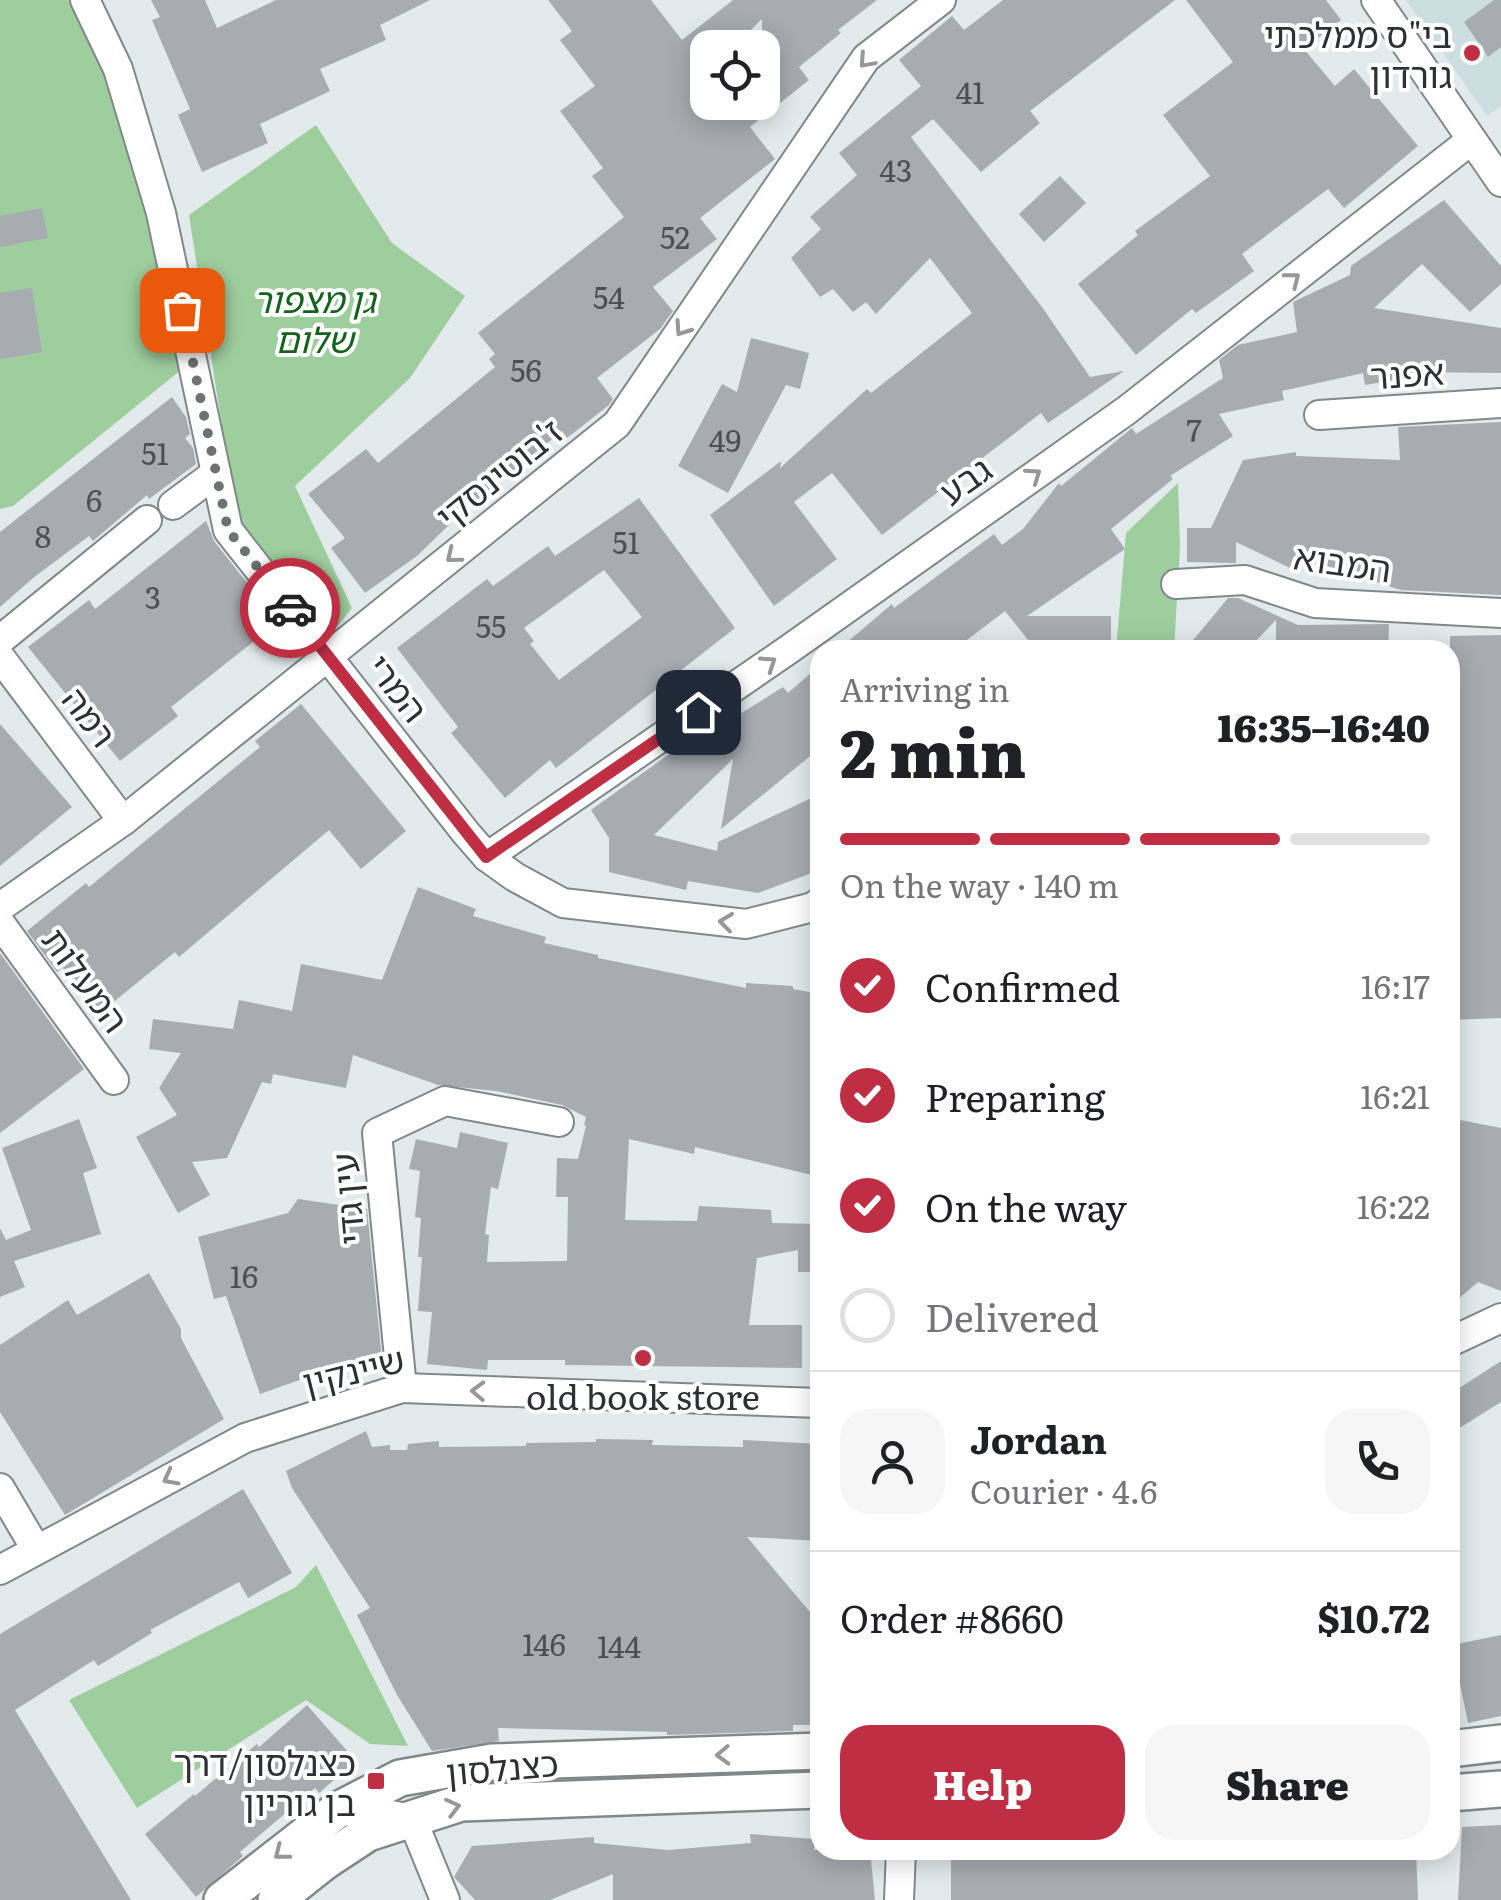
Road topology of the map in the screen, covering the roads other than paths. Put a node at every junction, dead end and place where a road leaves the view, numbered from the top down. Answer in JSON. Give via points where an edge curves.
{"nodes":[{"id":1,"x":85,"y":0,"type":"edge"},
{"id":2,"x":941,"y":0,"type":"edge"},
{"id":3,"x":1376,"y":0,"type":"edge"},
{"id":4,"x":1470,"y":141,"type":"junction"},
{"id":5,"x":1501,"y":182,"type":"edge"},
{"id":6,"x":1501,"y":403,"type":"edge"},
{"id":7,"x":1318,"y":416,"type":"dead end"},
{"id":8,"x":216,"y":472,"type":"junction"},
{"id":9,"x":173,"y":505,"type":"dead end"},
{"id":10,"x":147,"y":520,"type":"dead end"},
{"id":11,"x":1176,"y":584,"type":"dead end"},
{"id":12,"x":1501,"y":613,"type":"edge"},
{"id":13,"x":0,"y":640,"type":"edge"},
{"id":14,"x":0,"y":657,"type":"edge"},
{"id":15,"x":328,"y":657,"type":"junction"},
{"id":16,"x":123,"y":821,"type":"junction"},
{"id":17,"x":486,"y":857,"type":"junction"},
{"id":18,"x":0,"y":907,"type":"edge"},
{"id":19,"x":810,"y":908,"type":"edge"},
{"id":20,"x":0,"y":923,"type":"edge"},
{"id":21,"x":114,"y":1080,"type":"dead end"},
{"id":22,"x":559,"y":1122,"type":"dead end"},
{"id":23,"x":1501,"y":1318,"type":"edge"},
{"id":24,"x":1460,"y":1337,"type":"edge"},
{"id":25,"x":402,"y":1388,"type":"junction"},
{"id":26,"x":810,"y":1403,"type":"edge"},
{"id":27,"x":0,"y":1488,"type":"edge"},
{"id":28,"x":36,"y":1549,"type":"junction"},
{"id":29,"x":0,"y":1570,"type":"edge"},
{"id":30,"x":1501,"y":1743,"type":"edge"},
{"id":31,"x":1460,"y":1748,"type":"edge"},
{"id":32,"x":810,"y":1752,"type":"edge"},
{"id":33,"x":1501,"y":1789,"type":"edge"},
{"id":34,"x":810,"y":1790,"type":"edge"},
{"id":35,"x":1460,"y":1791,"type":"edge"},
{"id":36,"x":336,"y":1811,"type":"junction"},
{"id":37,"x":412,"y":1820,"type":"junction"},
{"id":38,"x":901,"y":1860,"type":"edge"},
{"id":39,"x":222,"y":1900,"type":"edge"},
{"id":40,"x":276,"y":1900,"type":"edge"},
{"id":41,"x":445,"y":1900,"type":"edge"},
{"id":42,"x":900,"y":1900,"type":"edge"}],
"edges":[{"from":1,"to":8,"type":"street","name":"המרי","via":[[118,69],[162,213]]},
{"from":2,"to":15,"type":"street","name":"ז'בוטינסקי","one_way":true,"via":[[866,58],[617,424]]},
{"from":3,"to":4,"type":"street"},
{"from":4,"to":5,"type":"street"},
{"from":17,"to":4,"type":"street","name":"גבע","one_way":true,"via":[[1127,410]]},
{"from":6,"to":7,"type":"street","name":"אפנר"},
{"from":8,"to":9,"type":"street"},
{"from":8,"to":15,"type":"street","name":"המרי","via":[[228,530]]},
{"from":10,"to":13,"type":"street"},
{"from":11,"to":12,"type":"street","name":"המבוא","via":[[1245,580],[1316,602]]},
{"from":14,"to":16,"type":"street","name":"רמה"},
{"from":15,"to":16,"type":"street","name":"ז'בוטינסקי"},
{"from":15,"to":17,"type":"street","name":"המרי"},
{"from":16,"to":18,"type":"street","name":"ז'בוטינסקי"},
{"from":19,"to":17,"type":"street","name":"המרי","one_way":true,"via":[[746,924],[563,902]]},
{"from":20,"to":21,"type":"street","name":"המעלות"},
{"from":22,"to":25,"type":"street","name":"עין גדי","via":[[445,1101],[377,1133]]},
{"from":23,"to":24,"type":"street"},
{"from":26,"to":25,"type":"street","name":"שיינקין","one_way":true},
{"from":25,"to":28,"type":"street","name":"שיינקין","one_way":true,"via":[[245,1438]]},
{"from":27,"to":28,"type":"street"},
{"from":28,"to":29,"type":"street","name":"שיינקין"},
{"from":30,"to":31,"type":"street"},
{"from":32,"to":36,"type":"street","name":"כצנלסון","one_way":true,"via":[[492,1762],[400,1778]]},
{"from":33,"to":35,"type":"street"},
{"from":37,"to":34,"type":"street","name":"כצנלסון","one_way":true,"via":[[462,1803]]},
{"from":36,"to":37,"type":"street"},
{"from":36,"to":39,"type":"street","name":"כצנלסון","one_way":true},
{"from":37,"to":40,"type":"street","name":"כצנלסון","via":[[368,1833]]},
{"from":37,"to":41,"type":"street"},
{"from":38,"to":42,"type":"street"}]}
